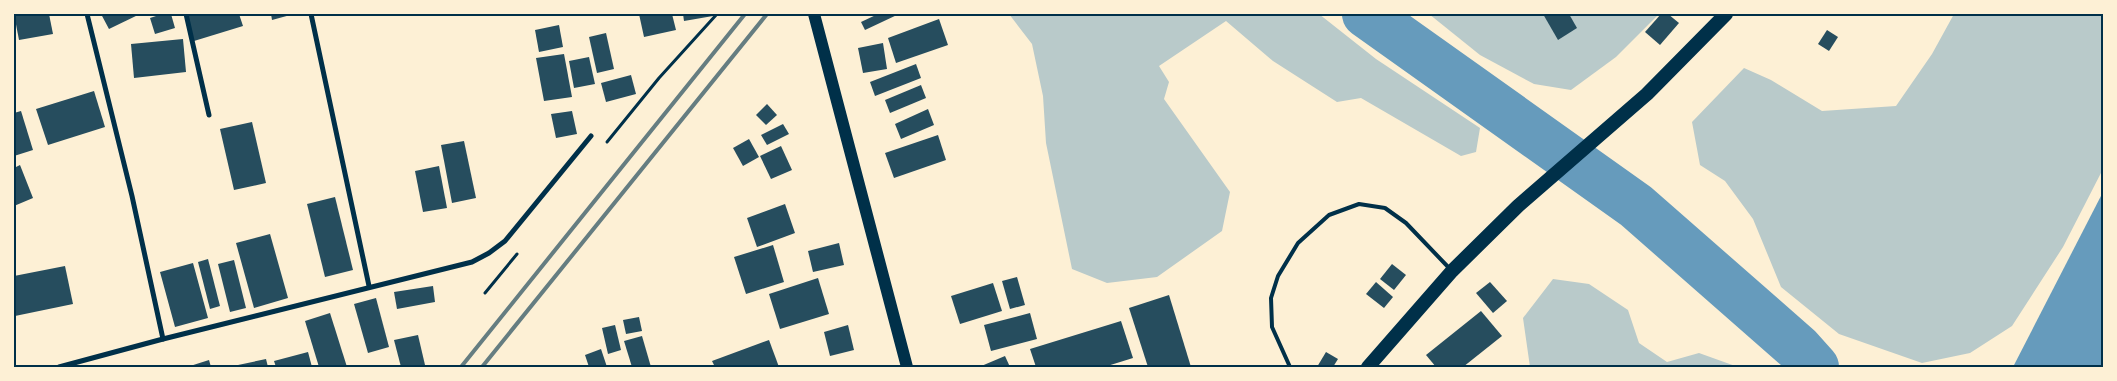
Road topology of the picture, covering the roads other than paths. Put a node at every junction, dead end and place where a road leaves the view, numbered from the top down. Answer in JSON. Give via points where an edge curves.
{"nodes":[{"id":1,"x":87,"y":14,"type":"edge"},
{"id":2,"x":186,"y":14,"type":"edge"},
{"id":3,"x":311,"y":14,"type":"edge"},
{"id":4,"x":814,"y":14,"type":"edge"},
{"id":5,"x":1726,"y":14,"type":"edge"},
{"id":6,"x":208,"y":115,"type":"dead end"},
{"id":7,"x":591,"y":136,"type":"dead end"},
{"id":8,"x":1452,"y":271,"type":"junction"},
{"id":9,"x":369,"y":286,"type":"junction"},
{"id":10,"x":164,"y":339,"type":"junction"},
{"id":11,"x":59,"y":367,"type":"edge"},
{"id":12,"x":907,"y":367,"type":"edge"},
{"id":13,"x":1290,"y":367,"type":"edge"},
{"id":14,"x":1368,"y":367,"type":"edge"}],
"edges":[{"from":1,"to":10,"type":"street"},
{"from":2,"to":6,"type":"street"},
{"from":3,"to":9,"type":"street"},
{"from":4,"to":12,"type":"main road"},
{"from":5,"to":8,"type":"highway","via":[[1647,94],[1518,206]]},
{"from":7,"to":9,"type":"street","via":[[505,241],[490,253],[448,269]]},
{"from":8,"to":13,"type":"lane","via":[[1406,224],[1385,208],[1359,204],[1329,215],[1298,243],[1278,276],[1271,298],[1272,327]]},
{"from":8,"to":14,"type":"highway"},
{"from":9,"to":10,"type":"street"},
{"from":10,"to":11,"type":"street"}]}
